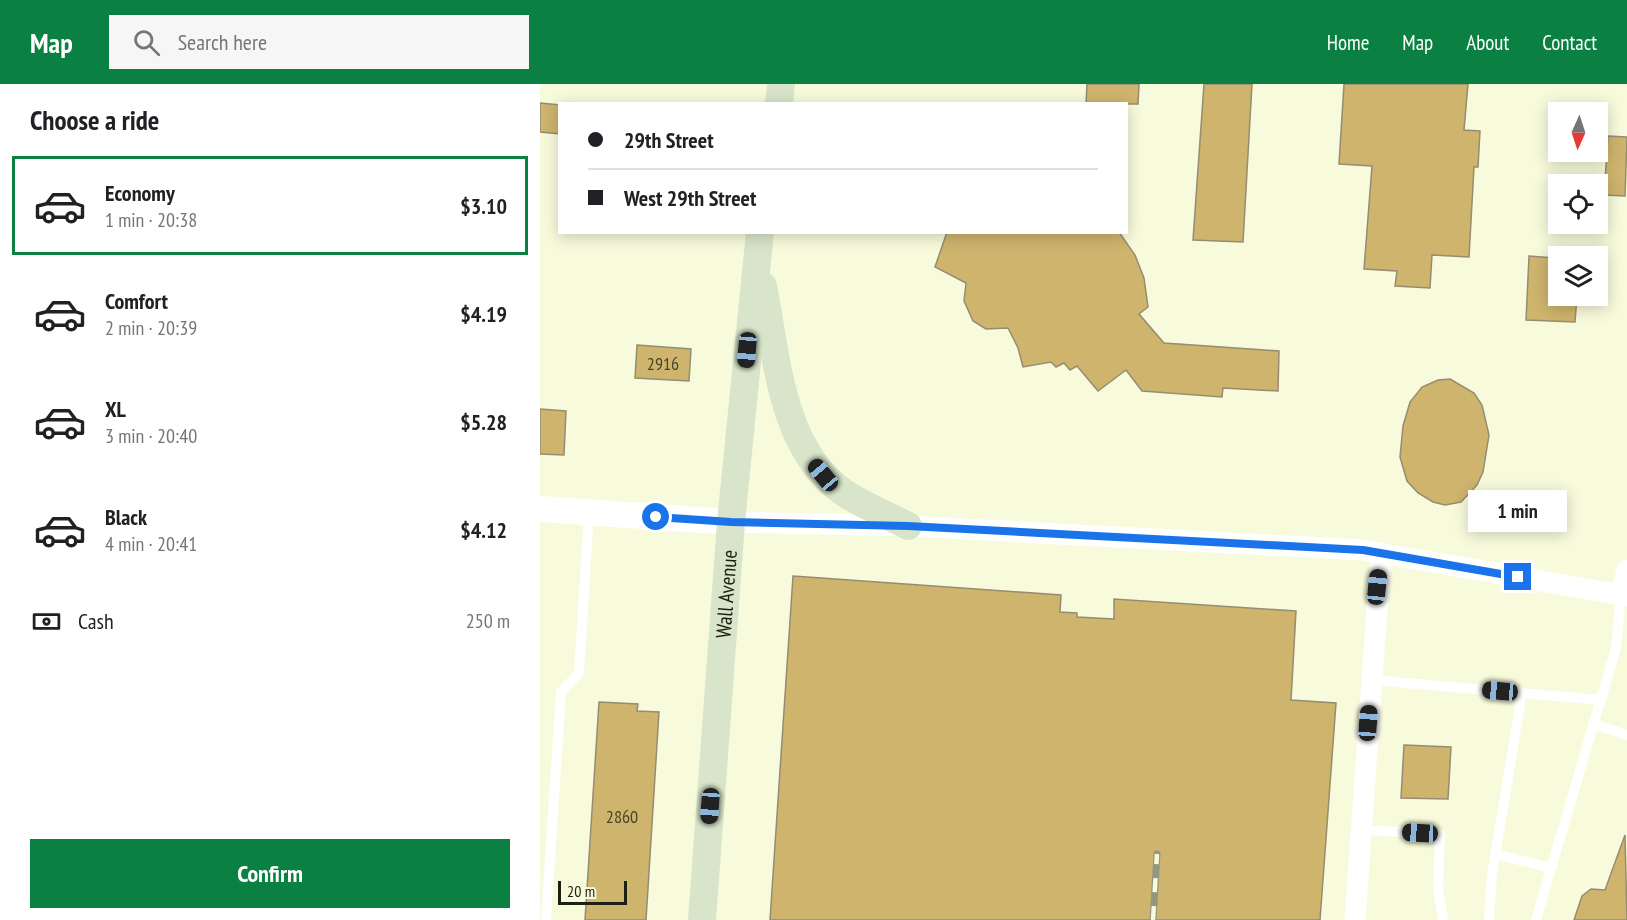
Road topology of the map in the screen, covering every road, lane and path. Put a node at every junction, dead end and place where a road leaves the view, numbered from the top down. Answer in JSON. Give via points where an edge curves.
{"nodes":[{"id":1,"x":781,"y":84,"type":"edge"},
{"id":2,"x":779,"y":102,"type":"edge"},
{"id":3,"x":759,"y":244,"type":"edge"},
{"id":4,"x":540,"y":509,"type":"edge"},
{"id":5,"x":589,"y":512,"type":"junction"},
{"id":6,"x":731,"y":522,"type":"junction"},
{"id":7,"x":908,"y":526,"type":"junction"},
{"id":8,"x":1381,"y":553,"type":"junction"},
{"id":9,"x":1627,"y":570,"type":"edge"},
{"id":10,"x":1624,"y":596,"type":"edge"},
{"id":11,"x":1371,"y":680,"type":"junction"},
{"id":12,"x":1522,"y":693,"type":"junction"},
{"id":13,"x":1601,"y":700,"type":"junction"},
{"id":14,"x":1593,"y":724,"type":"junction"},
{"id":15,"x":1627,"y":735,"type":"edge"},
{"id":16,"x":1361,"y":830,"type":"junction"},
{"id":17,"x":1495,"y":854,"type":"junction"},
{"id":18,"x":1551,"y":868,"type":"junction"},
{"id":19,"x":546,"y":920,"type":"edge"},
{"id":20,"x":702,"y":920,"type":"edge"},
{"id":21,"x":1355,"y":920,"type":"edge"},
{"id":22,"x":1443,"y":920,"type":"edge"},
{"id":23,"x":1489,"y":920,"type":"edge"},
{"id":24,"x":1536,"y":920,"type":"edge"}],
"edges":[{"from":1,"to":2,"type":"main road"},
{"from":3,"to":6,"type":"main road","name":"Wall Avenue"},
{"from":3,"to":7,"type":"main road","via":[[794,431],[823,475],[843,492]]},
{"from":4,"to":5,"type":"street"},
{"from":5,"to":6,"type":"street"},
{"from":5,"to":19,"type":"lane","via":[[579,673],[561,692]]},
{"from":6,"to":7,"type":"street"},
{"from":6,"to":20,"type":"main road","name":"Wall Avenue"},
{"from":7,"to":8,"type":"street"},
{"from":8,"to":10,"type":"street"},
{"from":8,"to":11,"type":"street"},
{"from":9,"to":10,"type":"street"},
{"from":10,"to":13,"type":"lane","via":[[1616,648]]},
{"from":11,"to":12,"type":"lane"},
{"from":11,"to":16,"type":"street"},
{"from":12,"to":13,"type":"lane"},
{"from":12,"to":17,"type":"lane"},
{"from":13,"to":14,"type":"lane"},
{"from":14,"to":15,"type":"lane"},
{"from":14,"to":18,"type":"lane"},
{"from":16,"to":21,"type":"street"},
{"from":16,"to":22,"type":"lane","via":[[1440,834],[1438,889]]},
{"from":17,"to":18,"type":"lane"},
{"from":17,"to":23,"type":"lane"},
{"from":18,"to":24,"type":"lane"}]}
